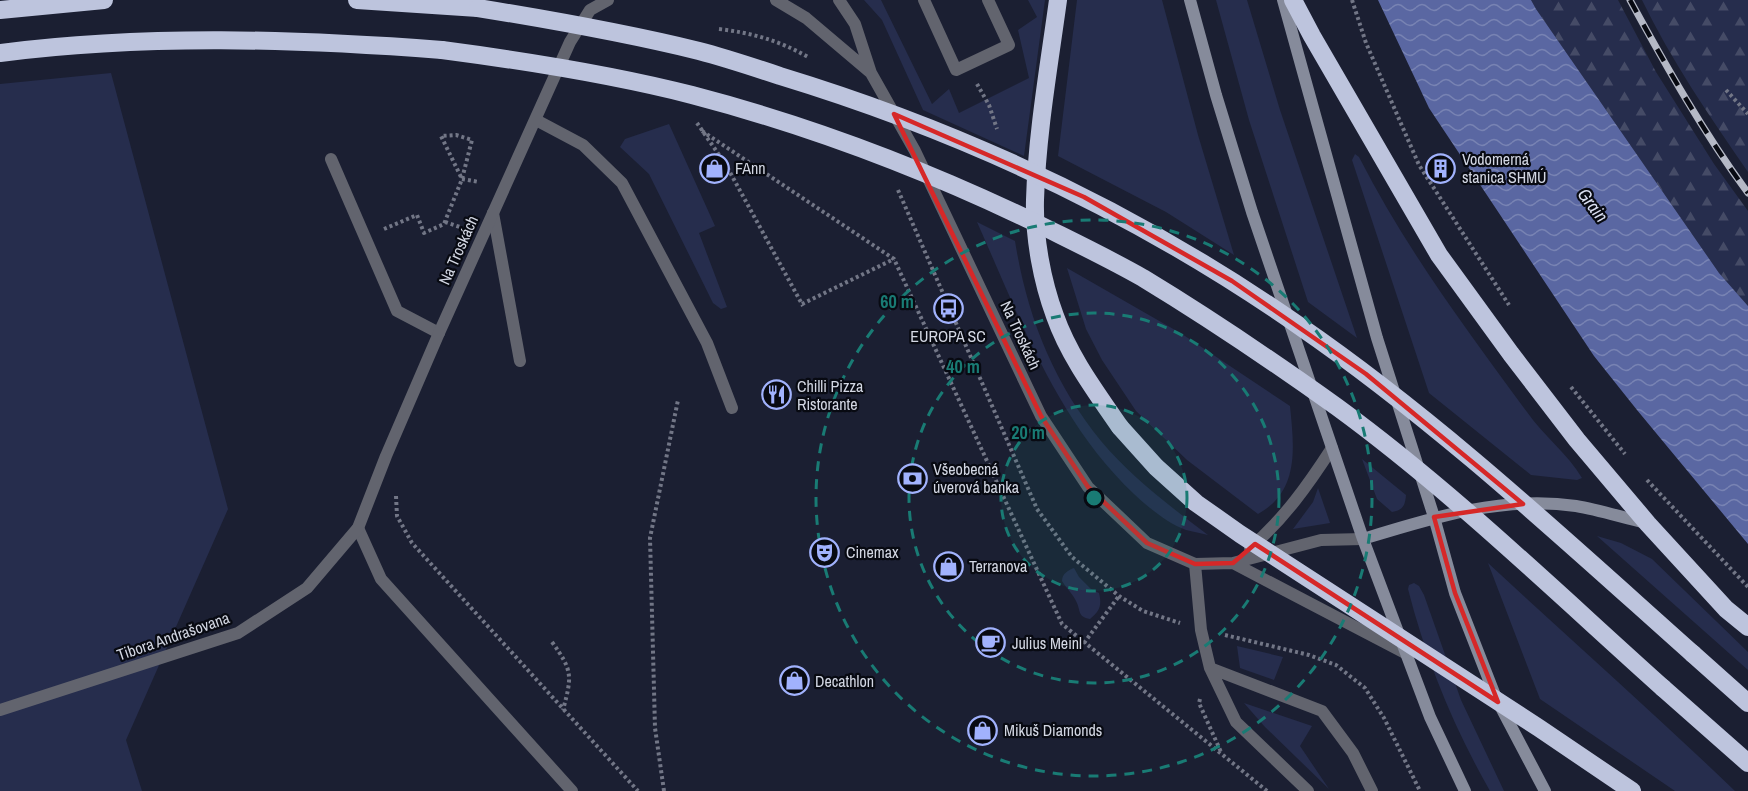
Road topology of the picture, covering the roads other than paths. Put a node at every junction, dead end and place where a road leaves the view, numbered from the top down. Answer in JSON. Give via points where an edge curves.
{"nodes":[{"id":1,"x":104,"y":0,"type":"edge"},
{"id":2,"x":357,"y":0,"type":"edge"},
{"id":3,"x":608,"y":0,"type":"edge"},
{"id":4,"x":776,"y":0,"type":"edge"},
{"id":5,"x":839,"y":0,"type":"edge"},
{"id":6,"x":924,"y":0,"type":"edge"},
{"id":7,"x":988,"y":0,"type":"edge"},
{"id":8,"x":1058,"y":0,"type":"edge"},
{"id":9,"x":1190,"y":0,"type":"edge"},
{"id":10,"x":1283,"y":0,"type":"edge"},
{"id":11,"x":1293,"y":0,"type":"edge"},
{"id":12,"x":0,"y":10,"type":"edge"},
{"id":13,"x":0,"y":53,"type":"edge"},
{"id":14,"x":872,"y":73,"type":"junction"},
{"id":15,"x":536,"y":120,"type":"junction"},
{"id":16,"x":331,"y":159,"type":"dead end"},
{"id":17,"x":493,"y":213,"type":"junction"},
{"id":18,"x":439,"y":333,"type":"junction"},
{"id":19,"x":520,"y":361,"type":"dead end"},
{"id":20,"x":732,"y":408,"type":"dead end"},
{"id":21,"x":1332,"y":448,"type":"junction"},
{"id":22,"x":1434,"y":517,"type":"junction"},
{"id":23,"x":1648,"y":524,"type":"junction"},
{"id":24,"x":357,"y":528,"type":"junction"},
{"id":25,"x":1363,"y":539,"type":"junction"},
{"id":26,"x":1233,"y":563,"type":"junction"},
{"id":27,"x":1196,"y":564,"type":"junction"},
{"id":28,"x":1748,"y":627,"type":"edge"},
{"id":29,"x":1405,"y":653,"type":"junction"},
{"id":30,"x":1210,"y":668,"type":"junction"},
{"id":31,"x":1748,"y":703,"type":"edge"},
{"id":32,"x":0,"y":710,"type":"edge"},
{"id":33,"x":1748,"y":763,"type":"edge"},
{"id":34,"x":572,"y":791,"type":"edge"},
{"id":35,"x":1308,"y":791,"type":"edge"},
{"id":36,"x":1372,"y":791,"type":"edge"},
{"id":37,"x":1465,"y":791,"type":"edge"},
{"id":38,"x":1545,"y":791,"type":"edge"},
{"id":39,"x":1632,"y":791,"type":"edge"}],
"edges":[{"from":1,"to":12,"type":"highway"},
{"from":2,"to":31,"type":"highway","bridge":true,"via":[[478,8],[702,52],[847,96],[935,130],[1084,197],[1232,281],[1366,374],[1493,477]]},
{"from":3,"to":15,"type":"street","name":"Na Troskách","via":[[590,10],[570,42]]},
{"from":4,"to":14,"type":"street","name":"Na Troskách","via":[[806,18]]},
{"from":5,"to":14,"type":"street","name":"Na Troskách","via":[[855,24]]},
{"from":6,"to":7,"type":"street","via":[[956,70],[1009,45]]},
{"from":8,"to":39,"type":"highway","bridge":true,"via":[[1039,147],[1035,201],[1039,255],[1055,317],[1084,374],[1120,427],[1196,503]]},
{"from":9,"to":21,"type":"main road","via":[[1252,212]]},
{"from":10,"to":22,"type":"main road","via":[[1377,339]]},
{"from":11,"to":23,"type":"highway","via":[[1439,255],[1577,440]]},
{"from":13,"to":33,"type":"highway","bridge":true,"via":[[183,40],[269,40],[442,50],[531,62],[690,95],[846,142],[918,171],[992,202],[1141,277],[1340,409],[1461,507]]},
{"from":14,"to":27,"type":"street","name":"Na Troskách","via":[[915,151],[1041,416],[1088,488],[1147,543]]},
{"from":15,"to":17,"type":"street","name":"Na Troskách"},
{"from":15,"to":20,"type":"street","via":[[583,145],[622,183],[707,343]]},
{"from":16,"to":18,"type":"street","via":[[397,311]]},
{"from":17,"to":18,"type":"street","name":"Na Troskách"},
{"from":17,"to":19,"type":"street"},
{"from":18,"to":24,"type":"street","name":"Na Troskách"},
{"from":21,"to":25,"type":"main road"},
{"from":21,"to":26,"type":"street","via":[[1273,528]]},
{"from":22,"to":23,"type":"main road","via":[[1530,503],[1575,506]]},
{"from":22,"to":25,"type":"main road"},
{"from":22,"to":38,"type":"main road","via":[[1455,593],[1496,698]]},
{"from":23,"to":28,"type":"highway","via":[[1726,609]]},
{"from":24,"to":32,"type":"street","name":"Tibora Andrašovana","via":[[307,588],[238,633]]},
{"from":24,"to":34,"type":"street","via":[[381,579]]},
{"from":25,"to":26,"type":"street","via":[[1321,540]]},
{"from":25,"to":29,"type":"main road"},
{"from":26,"to":27,"type":"street"},
{"from":26,"to":29,"type":"street"},
{"from":27,"to":30,"type":"street"},
{"from":29,"to":37,"type":"main road"},
{"from":30,"to":35,"type":"street","via":[[1236,722]]},
{"from":30,"to":36,"type":"street","via":[[1322,711],[1353,753]]}]}
